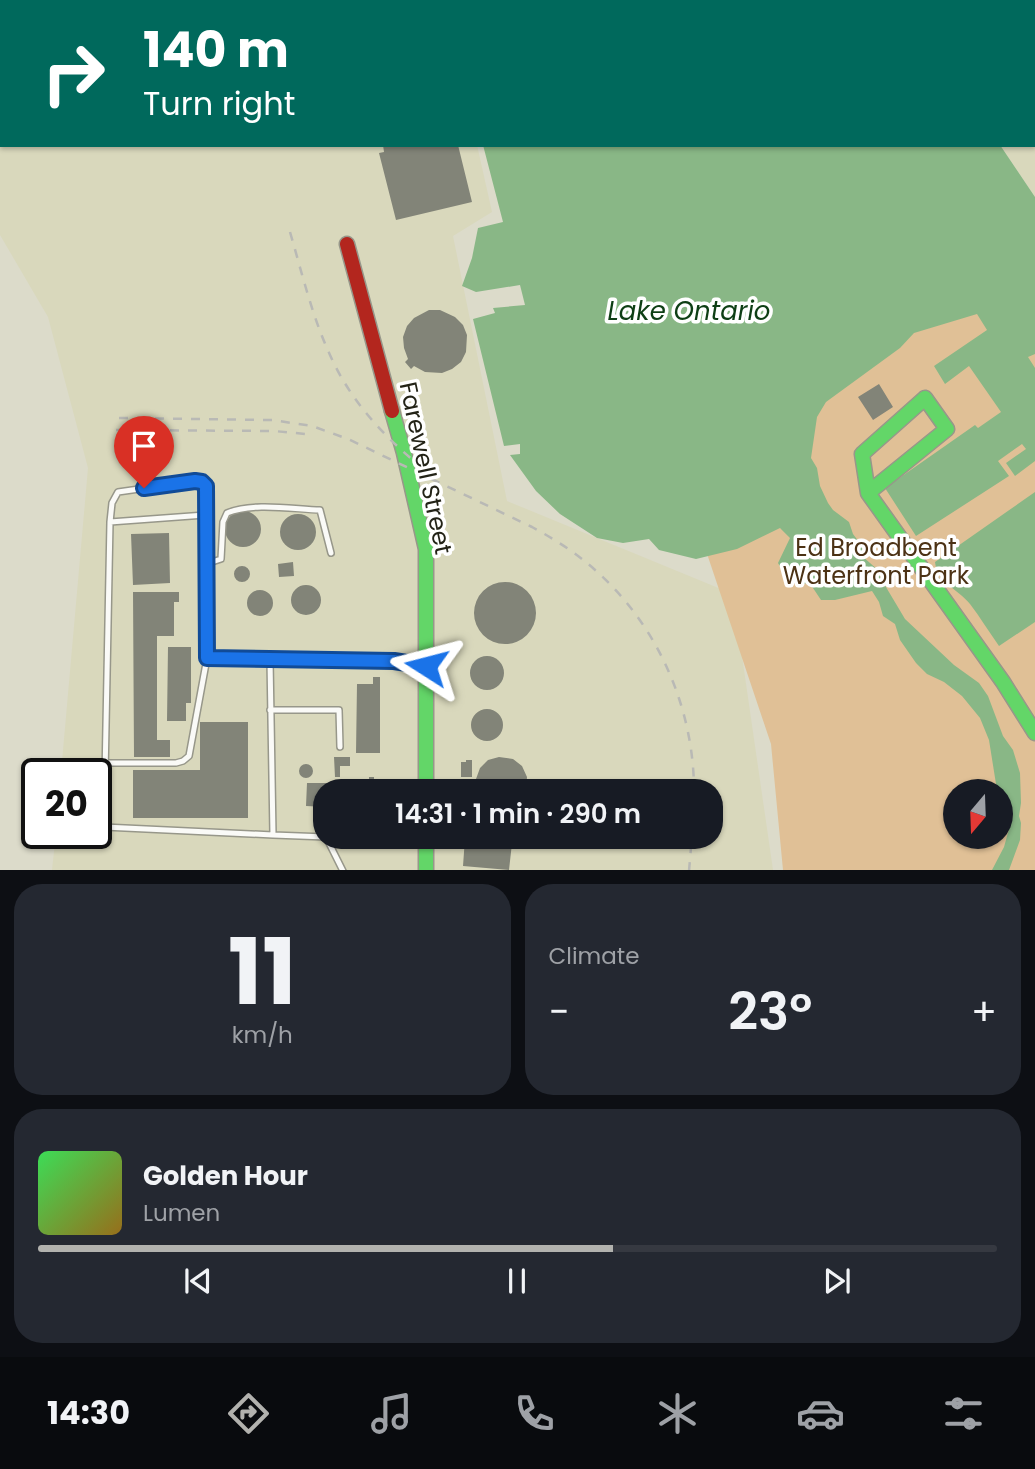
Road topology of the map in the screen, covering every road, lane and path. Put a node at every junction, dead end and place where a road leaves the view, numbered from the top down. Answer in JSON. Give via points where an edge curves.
{"nodes":[{"id":1,"x":347,"y":244,"type":"dead end"},
{"id":2,"x":868,"y":493,"type":"junction"},
{"id":3,"x":205,"y":515,"type":"junction"},
{"id":4,"x":110,"y":522,"type":"junction"},
{"id":5,"x":331,"y":553,"type":"dead end"},
{"id":6,"x":206,"y":564,"type":"junction"},
{"id":7,"x":207,"y":658,"type":"junction"},
{"id":8,"x":270,"y":660,"type":"junction"},
{"id":9,"x":426,"y":666,"type":"junction"},
{"id":10,"x":270,"y":710,"type":"junction"},
{"id":11,"x":1035,"y":733,"type":"edge"},
{"id":12,"x":340,"y":747,"type":"dead end"},
{"id":13,"x":106,"y":758,"type":"edge"},
{"id":14,"x":112,"y":763,"type":"edge"},
{"id":15,"x":426,"y":779,"type":"edge"},
{"id":16,"x":112,"y":827,"type":"edge"},
{"id":17,"x":273,"y":835,"type":"junction"},
{"id":18,"x":426,"y":849,"type":"edge"},
{"id":19,"x":343,"y":870,"type":"edge"},
{"id":20,"x":426,"y":870,"type":"edge"}],
"edges":[{"from":1,"to":9,"type":"street","name":"Farewell Street","via":[[426,549]]},
{"from":2,"to":2,"type":"street","via":[[947,429],[925,398],[862,453]]},
{"from":2,"to":11,"type":"street"},
{"from":3,"to":4,"type":"lane"},
{"from":3,"to":4,"type":"lane","via":[[206,486],[195,481],[118,492]]},
{"from":3,"to":6,"type":"lane"},
{"from":4,"to":13,"type":"lane"},
{"from":5,"to":6,"type":"lane","via":[[320,510],[237,509],[227,513],[223,522],[221,559]]},
{"from":6,"to":7,"type":"lane"},
{"from":7,"to":8,"type":"lane"},
{"from":7,"to":14,"type":"lane","via":[[189,756],[176,764]]},
{"from":8,"to":9,"type":"lane","via":[[394,661]]},
{"from":8,"to":10,"type":"lane"},
{"from":9,"to":15,"type":"street","name":"Farewell Street"},
{"from":10,"to":12,"type":"lane","via":[[339,710]]},
{"from":10,"to":17,"type":"lane"},
{"from":16,"to":17,"type":"lane"},
{"from":17,"to":19,"type":"lane","via":[[326,837]]},
{"from":18,"to":20,"type":"street"}]}
